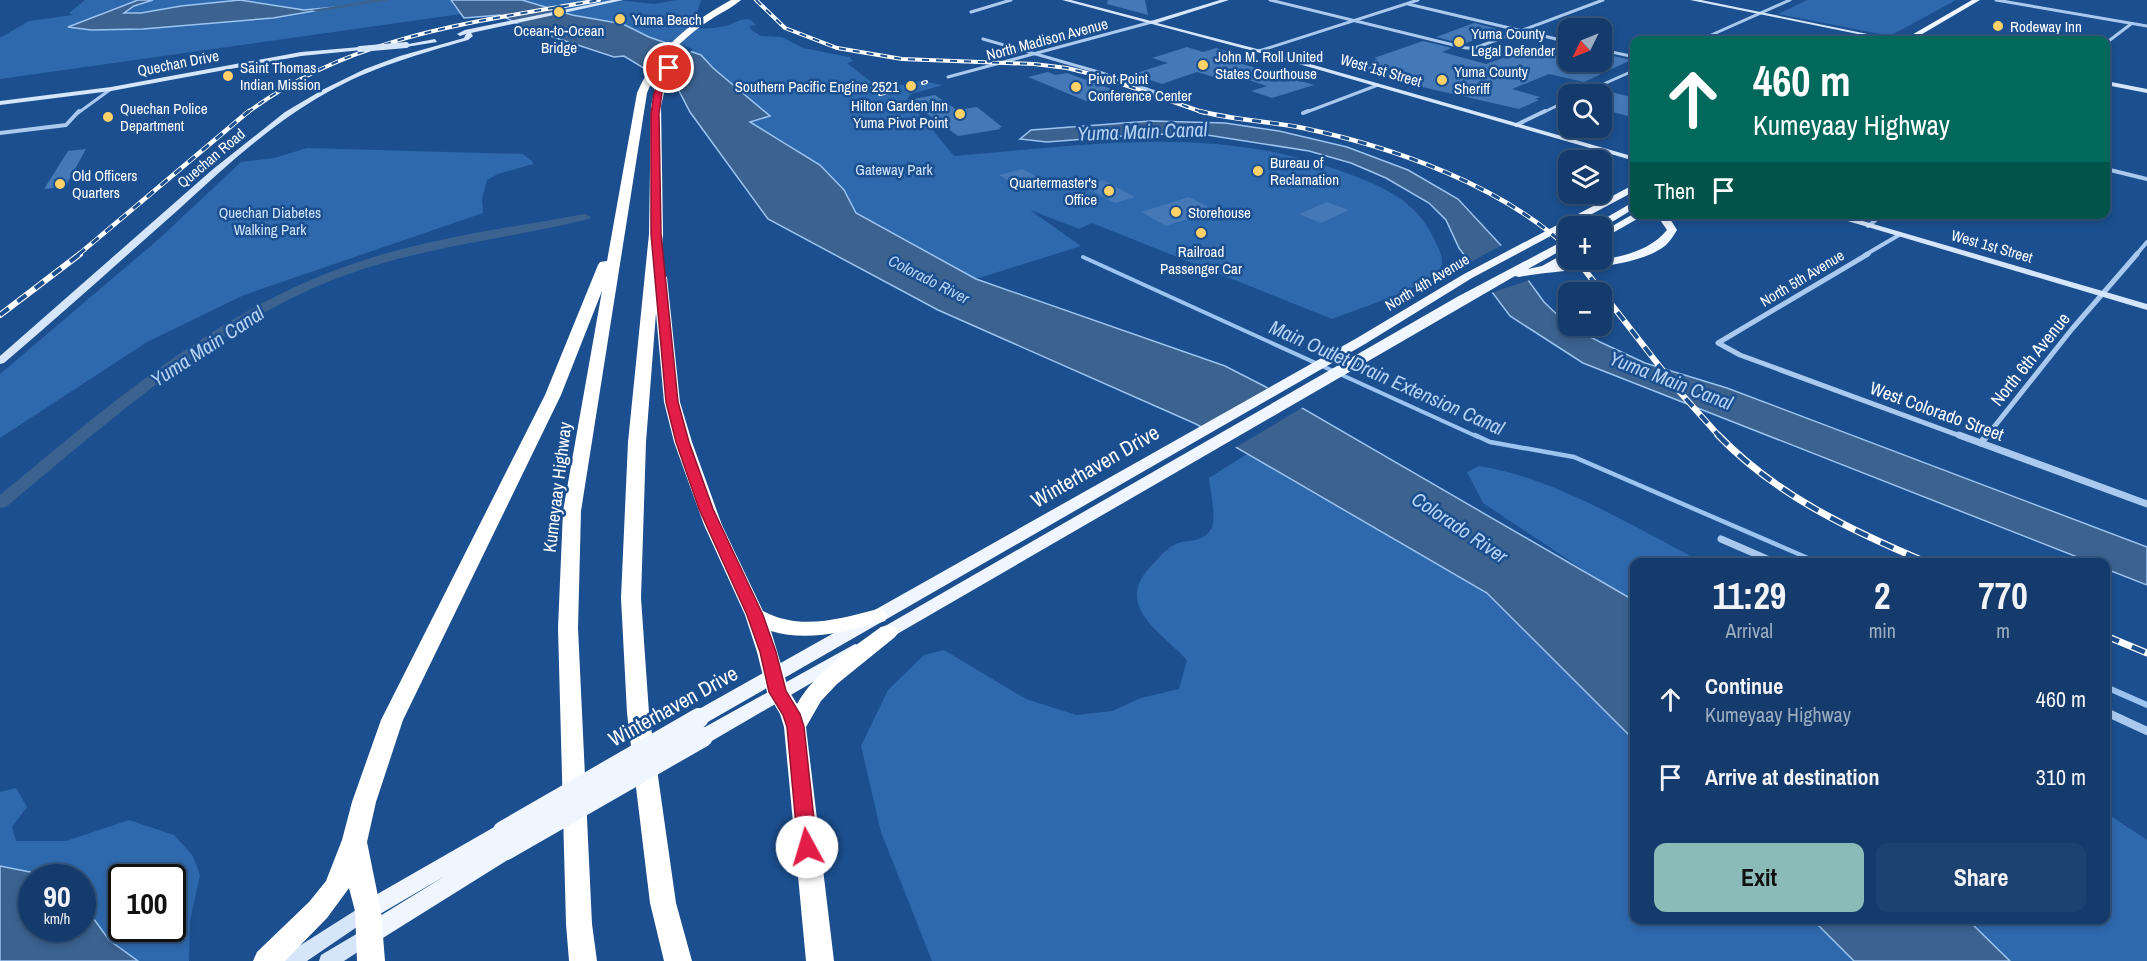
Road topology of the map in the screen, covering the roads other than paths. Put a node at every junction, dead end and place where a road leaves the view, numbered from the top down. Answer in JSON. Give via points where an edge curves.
{"nodes":[{"id":1,"x":620,"y":0,"type":"edge"},
{"id":2,"x":737,"y":0,"type":"edge"},
{"id":3,"x":750,"y":0,"type":"edge"},
{"id":4,"x":1011,"y":0,"type":"edge"},
{"id":5,"x":1065,"y":0,"type":"edge"},
{"id":6,"x":1226,"y":0,"type":"edge"},
{"id":7,"x":1270,"y":0,"type":"edge"},
{"id":8,"x":1418,"y":0,"type":"edge"},
{"id":9,"x":1603,"y":0,"type":"edge"},
{"id":10,"x":1693,"y":0,"type":"edge"},
{"id":11,"x":1708,"y":0,"type":"edge"},
{"id":12,"x":1790,"y":0,"type":"edge"},
{"id":13,"x":1977,"y":0,"type":"edge"},
{"id":14,"x":1996,"y":0,"type":"edge"},
{"id":15,"x":1407,"y":3,"type":"junction"},
{"id":16,"x":971,"y":12,"type":"dead end"},
{"id":17,"x":1761,"y":13,"type":"junction"},
{"id":18,"x":1354,"y":21,"type":"junction"},
{"id":19,"x":1152,"y":22,"type":"junction"},
{"id":20,"x":2131,"y":24,"type":"junction"},
{"id":21,"x":2147,"y":27,"type":"edge"},
{"id":22,"x":1521,"y":30,"type":"junction"},
{"id":23,"x":467,"y":32,"type":"junction"},
{"id":24,"x":1709,"y":36,"type":"edge"},
{"id":25,"x":1874,"y":36,"type":"edge"},
{"id":26,"x":1914,"y":36,"type":"edge"},
{"id":27,"x":983,"y":39,"type":"dead end"},
{"id":28,"x":1558,"y":39,"type":"edge"},
{"id":29,"x":2110,"y":40,"type":"edge"},
{"id":30,"x":1259,"y":51,"type":"junction"},
{"id":31,"x":1612,"y":52,"type":"edge"},
{"id":32,"x":1037,"y":54,"type":"junction"},
{"id":33,"x":1630,"y":56,"type":"edge"},
{"id":34,"x":1630,"y":72,"type":"edge"},
{"id":35,"x":948,"y":77,"type":"dead end"},
{"id":36,"x":1604,"y":84,"type":"edge"},
{"id":37,"x":2110,"y":84,"type":"edge"},
{"id":38,"x":1378,"y":85,"type":"junction"},
{"id":39,"x":111,"y":89,"type":"junction"},
{"id":40,"x":2147,"y":91,"type":"edge"},
{"id":41,"x":1180,"y":102,"type":"dead end"},
{"id":42,"x":0,"y":103,"type":"edge"},
{"id":43,"x":1558,"y":105,"type":"edge"},
{"id":44,"x":1303,"y":113,"type":"dead end"},
{"id":45,"x":1516,"y":125,"type":"junction"},
{"id":46,"x":0,"y":133,"type":"edge"},
{"id":47,"x":1630,"y":158,"type":"edge"},
{"id":48,"x":2110,"y":170,"type":"edge"},
{"id":49,"x":2147,"y":179,"type":"edge"},
{"id":50,"x":1630,"y":190,"type":"edge"},
{"id":51,"x":1630,"y":207,"type":"edge"},
{"id":52,"x":1612,"y":217,"type":"edge"},
{"id":53,"x":1632,"y":219,"type":"edge"},
{"id":54,"x":1666,"y":219,"type":"edge"},
{"id":55,"x":1845,"y":219,"type":"edge"},
{"id":56,"x":1877,"y":219,"type":"edge"},
{"id":57,"x":1868,"y":226,"type":"junction"},
{"id":58,"x":1612,"y":230,"type":"edge"},
{"id":59,"x":656,"y":234,"type":"junction"},
{"id":60,"x":1899,"y":235,"type":"junction"},
{"id":61,"x":617,"y":236,"type":"junction"},
{"id":62,"x":2147,"y":242,"type":"edge"},
{"id":63,"x":1558,"y":248,"type":"edge"},
{"id":64,"x":1558,"y":260,"type":"edge"},
{"id":65,"x":1543,"y":269,"type":"junction"},
{"id":66,"x":1520,"y":270,"type":"junction"},
{"id":67,"x":2102,"y":294,"type":"junction"},
{"id":68,"x":2147,"y":307,"type":"edge"},
{"id":69,"x":1718,"y":343,"type":"joint"},
{"id":70,"x":0,"y":361,"type":"edge"},
{"id":71,"x":1239,"y":411,"type":"joint"},
{"id":72,"x":1255,"y":420,"type":"joint"},
{"id":73,"x":1981,"y":443,"type":"junction"},
{"id":74,"x":2147,"y":504,"type":"edge"},
{"id":75,"x":1721,"y":539,"type":"dead end"},
{"id":76,"x":1765,"y":558,"type":"edge"},
{"id":77,"x":755,"y":615,"type":"junction"},
{"id":78,"x":883,"y":624,"type":"junction"},
{"id":79,"x":776,"y":684,"type":"junction"},
{"id":80,"x":2110,"y":714,"type":"edge"},
{"id":81,"x":795,"y":727,"type":"junction"},
{"id":82,"x":2147,"y":731,"type":"edge"},
{"id":83,"x":356,"y":840,"type":"junction"},
{"id":84,"x":370,"y":935,"type":"edge"},
{"id":85,"x":267,"y":961,"type":"edge"},
{"id":86,"x":292,"y":961,"type":"edge"},
{"id":87,"x":328,"y":961,"type":"edge"},
{"id":88,"x":583,"y":961,"type":"edge"},
{"id":89,"x":678,"y":961,"type":"edge"},
{"id":90,"x":820,"y":961,"type":"edge"}],
"edges":[{"from":1,"to":23,"type":"street"},
{"from":2,"to":61,"type":"highway","name":"Kumeyaay Highway","via":[[677,41],[648,80],[640,99]]},
{"from":3,"to":59,"type":"highway","via":[[702,32],[662,80],[656,106]]},
{"from":4,"to":16,"type":"street"},
{"from":5,"to":19,"type":"street","name":"West 1st Street"},
{"from":6,"to":19,"type":"street"},
{"from":7,"to":18,"type":"street"},
{"from":8,"to":15,"type":"street"},
{"from":9,"to":22,"type":"street"},
{"from":10,"to":17,"type":"street"},
{"from":11,"to":17,"type":"street"},
{"from":12,"to":17,"type":"street"},
{"from":13,"to":26,"type":"main road"},
{"from":14,"to":20,"type":"street"},
{"from":15,"to":18,"type":"street"},
{"from":15,"to":22,"type":"street"},
{"from":17,"to":24,"type":"street"},
{"from":17,"to":25,"type":"street"},
{"from":18,"to":22,"type":"street","via":[[1471,48]]},
{"from":18,"to":30,"type":"street"},
{"from":19,"to":30,"type":"street","name":"West 1st Street"},
{"from":19,"to":32,"type":"street","name":"North Madison Avenue"},
{"from":20,"to":21,"type":"street"},
{"from":20,"to":29,"type":"street"},
{"from":22,"to":28,"type":"street"},
{"from":23,"to":39,"type":"street","name":"Quechan Drive","bridge":true,"via":[[406,45],[275,58]]},
{"from":23,"to":70,"type":"street","name":"Quechan Road","via":[[470,36],[466,39],[367,70],[287,113]]},
{"from":27,"to":32,"type":"street"},
{"from":30,"to":38,"type":"street","name":"West 1st Street"},
{"from":31,"to":33,"type":"street"},
{"from":32,"to":35,"type":"street","name":"North Madison Avenue"},
{"from":32,"to":41,"type":"street"},
{"from":34,"to":36,"type":"street"},
{"from":37,"to":40,"type":"street"},
{"from":38,"to":44,"type":"street"},
{"from":38,"to":45,"type":"street","name":"West 1st Street"},
{"from":39,"to":42,"type":"street","name":"Quechan Drive"},
{"from":39,"to":46,"type":"street","via":[[83,106],[66,125]]},
{"from":43,"to":45,"type":"street"},
{"from":45,"to":47,"type":"street","name":"West 1st Street"},
{"from":48,"to":49,"type":"street"},
{"from":50,"to":71,"type":"main road","name":"North 4th Avenue","via":[[1468,276]]},
{"from":51,"to":52,"type":"main road"},
{"from":53,"to":58,"type":"main road"},
{"from":54,"to":65,"type":"main road","via":[[1672,230],[1669,236],[1637,255]]},
{"from":55,"to":57,"type":"street","name":"West 1st Street"},
{"from":56,"to":57,"type":"street"},
{"from":57,"to":60,"type":"street","name":"West 1st Street"},
{"from":59,"to":77,"type":"highway","via":[[675,412],[712,525]]},
{"from":59,"to":89,"type":"highway","via":[[638,442],[631,598],[638,713],[663,903]]},
{"from":60,"to":67,"type":"street","name":"West 1st Street"},
{"from":60,"to":69,"type":"street","name":"North 5th Avenue"},
{"from":61,"to":83,"type":"highway","via":[[553,395],[392,720],[367,791]]},
{"from":61,"to":88,"type":"highway","name":"Kumeyaay Highway","via":[[572,511],[569,572],[568,628]]},
{"from":62,"to":67,"type":"street","name":"North 6th Avenue"},
{"from":63,"to":66,"type":"main road"},
{"from":64,"to":65,"type":"main road"},
{"from":65,"to":66,"type":"main road"},
{"from":66,"to":72,"type":"main road","name":"North 4th Avenue"},
{"from":67,"to":68,"type":"street","name":"West 1st Street"},
{"from":67,"to":73,"type":"street","name":"North 6th Avenue"},
{"from":69,"to":73,"type":"street","name":"West Colorado Street","via":[[1740,355]]},
{"from":71,"to":78,"type":"main road","name":"Winterhaven Drive","via":[[964,568]]},
{"from":72,"to":78,"type":"main road","name":"Winterhaven Drive","via":[[978,579]]},
{"from":73,"to":74,"type":"street","name":"West Colorado Street"},
{"from":75,"to":76,"type":"street"},
{"from":77,"to":78,"type":"highway","via":[[769,624],[796,630]]},
{"from":77,"to":79,"type":"highway"},
{"from":78,"to":79,"type":"main road","name":"Winterhaven Drive"},
{"from":78,"to":81,"type":"highway","via":[[813,696]]},
{"from":79,"to":81,"type":"highway"},
{"from":79,"to":84,"type":"main road","name":"Winterhaven Drive","bridge":true,"via":[[504,840]]},
{"from":80,"to":82,"type":"street"},
{"from":81,"to":90,"type":"highway"},
{"from":83,"to":84,"type":"highway"},
{"from":83,"to":85,"type":"highway","via":[[330,897]]},
{"from":84,"to":86,"type":"street","name":"Winterhaven Drive"},
{"from":84,"to":87,"type":"street","name":"Winterhaven Drive"}]}
